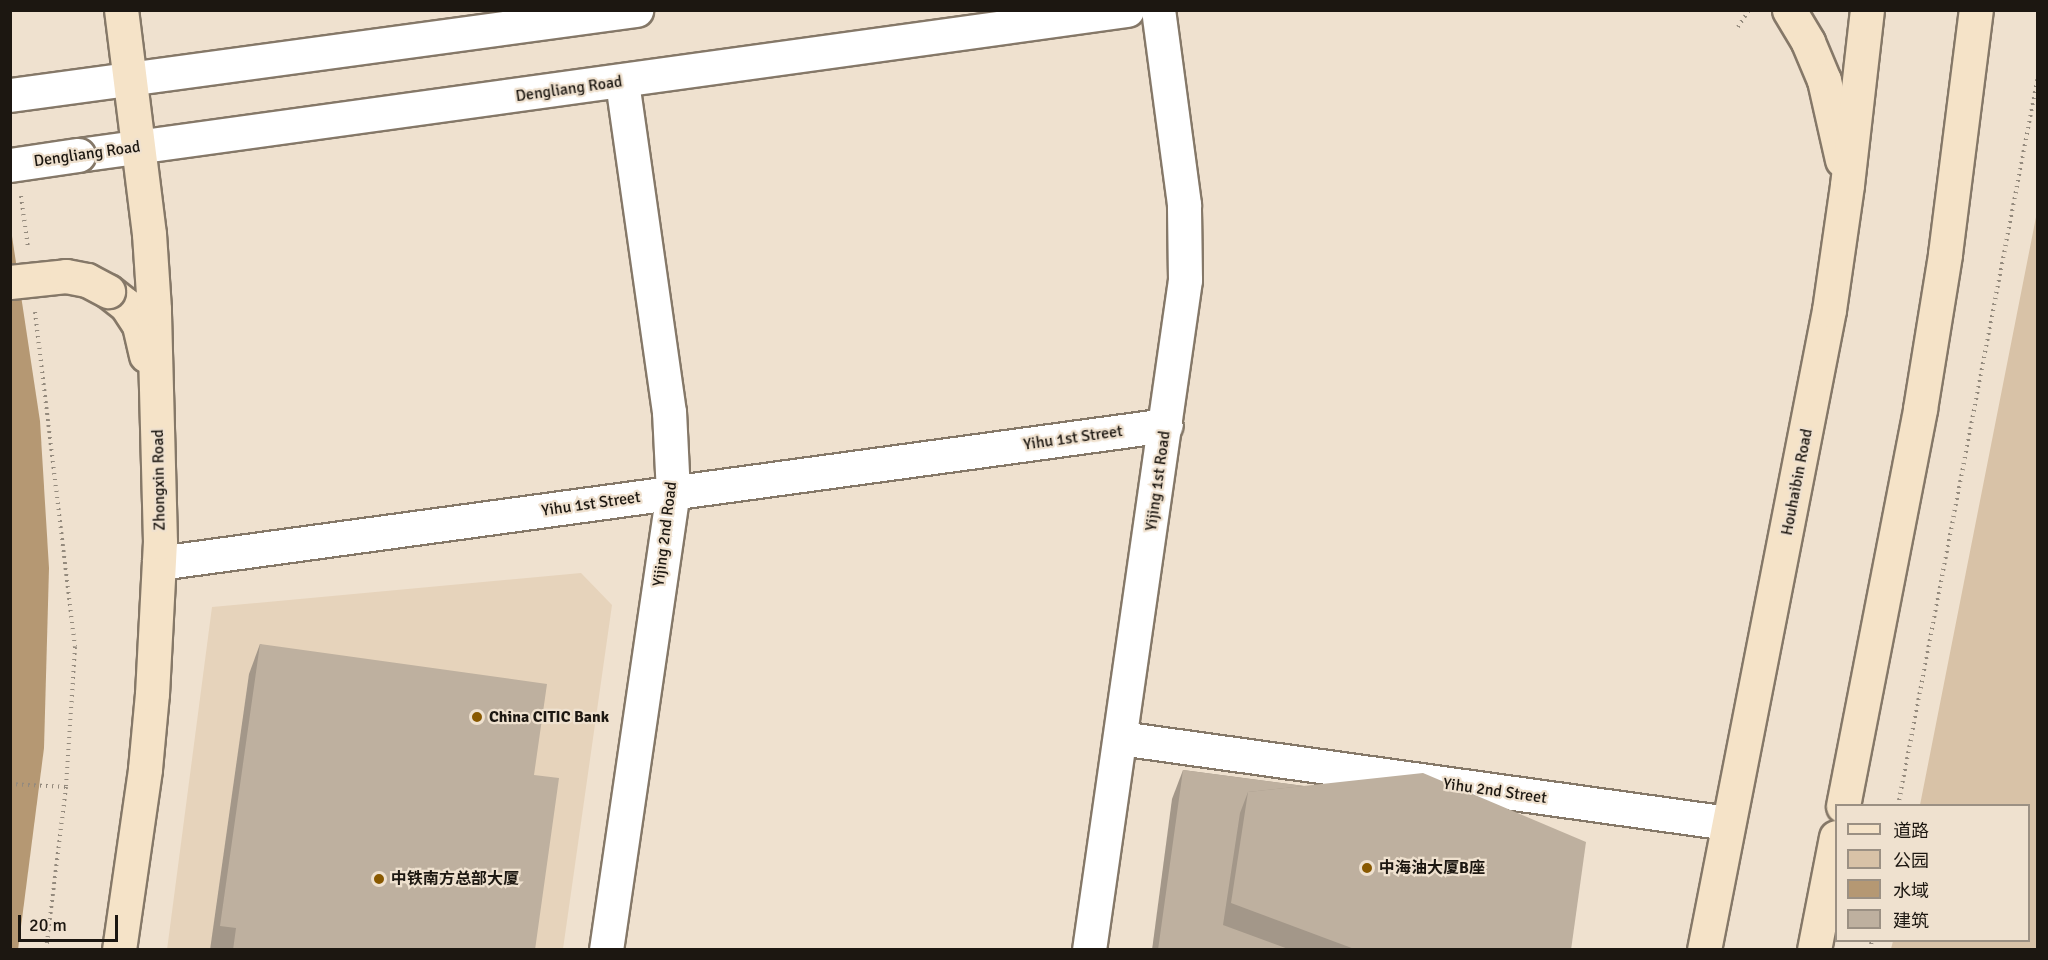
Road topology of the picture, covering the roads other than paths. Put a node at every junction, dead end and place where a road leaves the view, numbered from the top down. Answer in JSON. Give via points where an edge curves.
{"nodes":[{"id":1,"x":121,"y":10,"type":"edge"},
{"id":2,"x":1127,"y":10,"type":"edge"},
{"id":3,"x":1158,"y":10,"type":"edge"},
{"id":4,"x":1789,"y":10,"type":"edge"},
{"id":5,"x":1867,"y":10,"type":"edge"},
{"id":6,"x":1976,"y":10,"type":"edge"},
{"id":7,"x":1994,"y":10,"type":"edge"},
{"id":8,"x":619,"y":12,"type":"edge"},
{"id":9,"x":1973,"y":44,"type":"junction"},
{"id":10,"x":130,"y":78,"type":"junction"},
{"id":11,"x":622,"y":81,"type":"junction"},
{"id":12,"x":10,"y":95,"type":"edge"},
{"id":13,"x":138,"y":146,"type":"junction"},
{"id":14,"x":15,"y":176,"type":"edge"},
{"id":15,"x":1847,"y":185,"type":"junction"},
{"id":16,"x":20,"y":270,"type":"edge"},
{"id":17,"x":1166,"y":425,"type":"junction"},
{"id":18,"x":158,"y":434,"type":"junction"},
{"id":19,"x":673,"y":493,"type":"junction"},
{"id":20,"x":159,"y":563,"type":"junction"},
{"id":21,"x":1120,"y":738,"type":"junction"},
{"id":22,"x":1843,"y":804,"type":"edge"},
{"id":23,"x":1728,"y":823,"type":"junction"},
{"id":24,"x":1835,"y":842,"type":"edge"},
{"id":25,"x":119,"y":950,"type":"edge"},
{"id":26,"x":606,"y":950,"type":"edge"},
{"id":27,"x":1089,"y":950,"type":"edge"},
{"id":28,"x":1704,"y":950,"type":"edge"},
{"id":29,"x":1814,"y":950,"type":"edge"}],
"edges":[{"from":1,"to":10,"type":"main road","name":"Zhongxin Road"},
{"from":2,"to":11,"type":"street","name":"Dengliang Road"},
{"from":3,"to":17,"type":"street","name":"Yijing 1st Road","via":[[1186,238],[1185,280]]},
{"from":4,"to":15,"type":"main road","via":[[1824,80]]},
{"from":5,"to":15,"type":"main road","name":"Houhaibin Road"},
{"from":6,"to":9,"type":"main road"},
{"from":7,"to":9,"type":"main road"},
{"from":8,"to":10,"type":"street"},
{"from":9,"to":22,"type":"main road","via":[[1920,409]]},
{"from":10,"to":12,"type":"street"},
{"from":10,"to":13,"type":"main road","name":"Zhongxin Road"},
{"from":11,"to":13,"type":"street","name":"Dengliang Road"},
{"from":11,"to":19,"type":"street","name":"Yijing 2nd Road","via":[[666,389]]},
{"from":13,"to":14,"type":"street","name":"Dengliang Road","bridge":true,"via":[[78,156]]},
{"from":13,"to":18,"type":"main road","name":"Zhongxin Road","via":[[154,309]]},
{"from":15,"to":23,"type":"main road","name":"Houhaibin Road","via":[[1804,446]]},
{"from":16,"to":18,"type":"main road","bridge":true,"via":[[87,280],[126,305],[139,324]]},
{"from":17,"to":19,"type":"street","name":"Yihu 1st Street"},
{"from":17,"to":21,"type":"street","name":"Yijing 1st Road"},
{"from":18,"to":20,"type":"main road","name":"Zhongxin Road"},
{"from":19,"to":20,"type":"street","name":"Yihu 1st Street"},
{"from":19,"to":26,"type":"street","name":"Yijing 2nd Road"},
{"from":20,"to":25,"type":"main road","name":"Zhongxin Road","via":[[145,769]]},
{"from":21,"to":23,"type":"street","name":"Yihu 2nd Street"},
{"from":21,"to":27,"type":"street","name":"Yijing 1st Road"},
{"from":23,"to":28,"type":"main road","name":"Houhaibin Road"},
{"from":24,"to":29,"type":"main road"}]}
